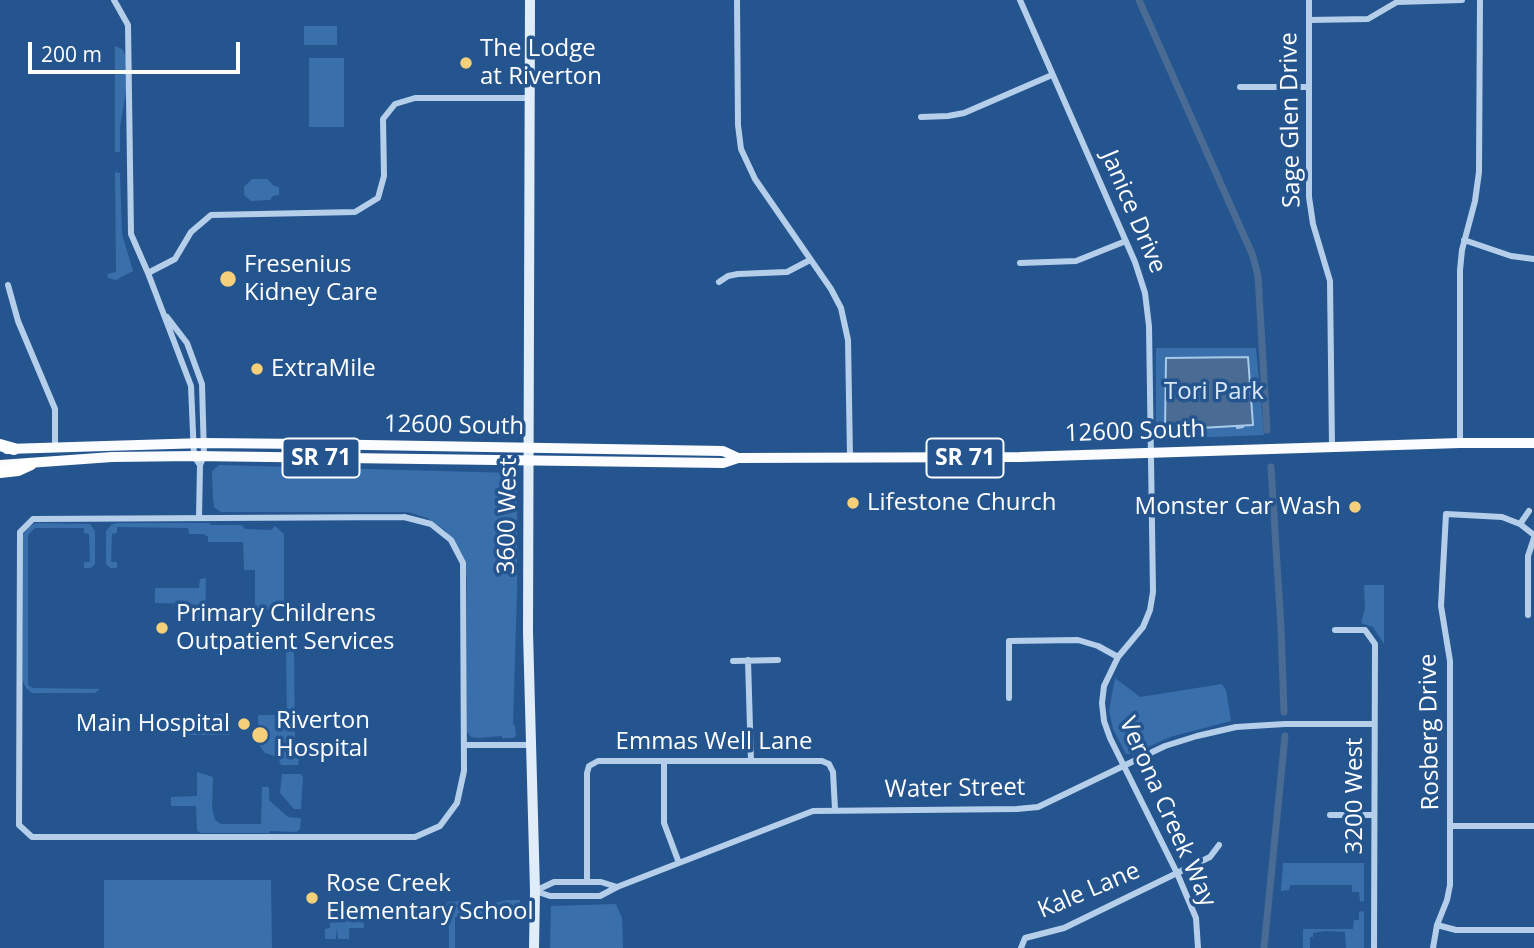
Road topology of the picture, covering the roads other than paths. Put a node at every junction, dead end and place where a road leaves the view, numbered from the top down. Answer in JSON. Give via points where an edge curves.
{"nodes":[{"id":1,"x":114,"y":0,"type":"edge"},
{"id":2,"x":530,"y":0,"type":"edge"},
{"id":3,"x":737,"y":0,"type":"edge"},
{"id":4,"x":1020,"y":0,"type":"edge"},
{"id":5,"x":1309,"y":0,"type":"edge"},
{"id":6,"x":1462,"y":0,"type":"edge"},
{"id":7,"x":1480,"y":0,"type":"edge"},
{"id":8,"x":1309,"y":20,"type":"junction"},
{"id":9,"x":1052,"y":75,"type":"junction"},
{"id":10,"x":1310,"y":87,"type":"junction"},
{"id":11,"x":1240,"y":88,"type":"dead end"},
{"id":12,"x":530,"y":98,"type":"junction"},
{"id":13,"x":920,"y":117,"type":"dead end"},
{"id":14,"x":1464,"y":240,"type":"junction"},
{"id":15,"x":1126,"y":241,"type":"junction"},
{"id":16,"x":1534,"y":259,"type":"edge"},
{"id":17,"x":810,"y":260,"type":"junction"},
{"id":18,"x":1020,"y":263,"type":"dead end"},
{"id":19,"x":148,"y":273,"type":"junction"},
{"id":20,"x":719,"y":282,"type":"dead end"},
{"id":21,"x":8,"y":285,"type":"dead end"},
{"id":22,"x":164,"y":313,"type":"junction"},
{"id":23,"x":1460,"y":443,"type":"junction"},
{"id":24,"x":1534,"y":443,"type":"edge"},
{"id":25,"x":0,"y":447,"type":"edge"},
{"id":26,"x":1332,"y":447,"type":"junction"},
{"id":27,"x":530,"y":448,"type":"junction"},
{"id":28,"x":14,"y":449,"type":"joint"},
{"id":29,"x":55,"y":449,"type":"junction"},
{"id":30,"x":199,"y":453,"type":"junction"},
{"id":31,"x":1150,"y":453,"type":"junction"},
{"id":32,"x":738,"y":458,"type":"junction"},
{"id":33,"x":850,"y":458,"type":"junction"},
{"id":34,"x":530,"y":460,"type":"junction"},
{"id":35,"x":31,"y":464,"type":"junction"},
{"id":36,"x":0,"y":465,"type":"edge"},
{"id":37,"x":0,"y":472,"type":"edge"},
{"id":38,"x":1529,"y":511,"type":"dead end"},
{"id":39,"x":200,"y":518,"type":"junction"},
{"id":40,"x":1520,"y":524,"type":"junction"},
{"id":41,"x":1534,"y":537,"type":"edge"},
{"id":42,"x":1528,"y":615,"type":"dead end"},
{"id":43,"x":1335,"y":631,"type":"dead end"},
{"id":44,"x":1118,"y":657,"type":"junction"},
{"id":45,"x":748,"y":660,"type":"junction"},
{"id":46,"x":778,"y":660,"type":"dead end"},
{"id":47,"x":733,"y":661,"type":"dead end"},
{"id":48,"x":1009,"y":698,"type":"dead end"},
{"id":49,"x":1374,"y":724,"type":"junction"},
{"id":50,"x":464,"y":745,"type":"junction"},
{"id":51,"x":530,"y":745,"type":"junction"},
{"id":52,"x":664,"y":761,"type":"junction"},
{"id":53,"x":751,"y":761,"type":"junction"},
{"id":54,"x":1124,"y":766,"type":"junction"},
{"id":55,"x":835,"y":809,"type":"junction"},
{"id":56,"x":1330,"y":815,"type":"dead end"},
{"id":57,"x":1374,"y":815,"type":"junction"},
{"id":58,"x":1451,"y":826,"type":"junction"},
{"id":59,"x":1534,"y":826,"type":"edge"},
{"id":60,"x":1219,"y":845,"type":"dead end"},
{"id":61,"x":679,"y":863,"type":"junction"},
{"id":62,"x":1177,"y":873,"type":"junction"},
{"id":63,"x":587,"y":882,"type":"junction"},
{"id":64,"x":617,"y":887,"type":"junction"},
{"id":65,"x":535,"y":891,"type":"junction"},
{"id":66,"x":1437,"y":925,"type":"junction"},
{"id":67,"x":1534,"y":930,"type":"edge"},
{"id":68,"x":534,"y":948,"type":"edge"},
{"id":69,"x":1021,"y":948,"type":"edge"},
{"id":70,"x":1198,"y":948,"type":"edge"},
{"id":71,"x":1374,"y":948,"type":"edge"},
{"id":72,"x":1433,"y":948,"type":"edge"}],
"edges":[{"from":1,"to":19,"type":"street","via":[[128,24],[131,234]]},
{"from":2,"to":12,"type":"main road","name":"3600 West"},
{"from":3,"to":17,"type":"street","via":[[741,149],[755,179]]},
{"from":4,"to":9,"type":"street","name":"Janice Drive"},
{"from":5,"to":8,"type":"street","name":"Sage Glen Drive"},
{"from":6,"to":8,"type":"street","via":[[1397,2],[1368,19]]},
{"from":7,"to":14,"type":"street","via":[[1479,172]]},
{"from":8,"to":10,"type":"street","name":"Sage Glen Drive"},
{"from":9,"to":13,"type":"street","via":[[964,113]]},
{"from":9,"to":15,"type":"street","name":"Janice Drive"},
{"from":10,"to":11,"type":"street"},
{"from":10,"to":26,"type":"street","name":"Sage Glen Drive","via":[[1309,197],[1330,281]]},
{"from":12,"to":19,"type":"street","via":[[415,98],[395,104],[383,119],[384,176],[378,198],[355,212],[211,215],[191,232],[175,259]]},
{"from":12,"to":27,"type":"main road","name":"3600 West"},
{"from":14,"to":16,"type":"street"},
{"from":14,"to":23,"type":"street"},
{"from":15,"to":18,"type":"street","via":[[1076,261]]},
{"from":15,"to":31,"type":"street","name":"Janice Drive","via":[[1143,282],[1149,315]]},
{"from":17,"to":20,"type":"street","via":[[787,272],[738,274]]},
{"from":17,"to":33,"type":"street","via":[[836,299],[847,329]]},
{"from":19,"to":22,"type":"street"},
{"from":21,"to":29,"type":"street","via":[[55,409]]},
{"from":22,"to":30,"type":"street","via":[[191,386]]},
{"from":22,"to":30,"type":"street","via":[[187,343],[198,368],[204,425]]},
{"from":23,"to":24,"type":"main road","name":"12600 South","number":"SR 71"},
{"from":23,"to":26,"type":"main road","name":"12600 South","number":"SR 71"},
{"from":25,"to":28,"type":"highway"},
{"from":26,"to":31,"type":"main road","name":"12600 South","number":"SR 71"},
{"from":27,"to":30,"type":"main road","name":"12600 South","number":"SR 71"},
{"from":27,"to":32,"type":"main road","name":"12600 South","number":"SR 71","via":[[723,450]]},
{"from":27,"to":34,"type":"main road","name":"3600 West"},
{"from":28,"to":29,"type":"main road","name":"12600 South","number":"SR 71"},
{"from":29,"to":30,"type":"main road","name":"12600 South","number":"SR 71"},
{"from":30,"to":34,"type":"main road","name":"12600 South","number":"SR 71"},
{"from":30,"to":35,"type":"main road","name":"12600 South","number":"SR 71"},
{"from":30,"to":39,"type":"street"},
{"from":31,"to":33,"type":"main road","name":"12600 South","number":"SR 71"},
{"from":31,"to":44,"type":"street","name":"Verona Creek Way","via":[[1153,592],[1139,634]]},
{"from":32,"to":33,"type":"main road","name":"12600 South","number":"SR 71"},
{"from":32,"to":34,"type":"main road","name":"12600 South","number":"SR 71","via":[[723,463]]},
{"from":34,"to":51,"type":"main road","name":"3600 West"},
{"from":35,"to":36,"type":"main road","name":"12600 South","number":"SR 71"},
{"from":35,"to":37,"type":"highway"},
{"from":38,"to":40,"type":"street"},
{"from":39,"to":50,"type":"street","via":[[404,517],[431,524],[452,540],[463,563]]},
{"from":39,"to":50,"type":"street","via":[[33,519],[20,532],[19,825],[26,832],[32,837],[415,837],[440,826],[457,803]]},
{"from":40,"to":41,"type":"street"},
{"from":40,"to":58,"type":"street","name":"Rosberg Drive","via":[[1493,514],[1446,514],[1441,606],[1450,661]]},
{"from":41,"to":42,"type":"street","via":[[1528,556]]},
{"from":43,"to":49,"type":"street","name":"3200 West","via":[[1365,630],[1375,644]]},
{"from":44,"to":48,"type":"street","via":[[1079,640],[1009,641]]},
{"from":44,"to":54,"type":"street","name":"Verona Creek Way","via":[[1104,686],[1102,703],[1104,721]]},
{"from":45,"to":46,"type":"street"},
{"from":45,"to":47,"type":"street"},
{"from":45,"to":53,"type":"street"},
{"from":49,"to":54,"type":"street","name":"Water Street","via":[[1236,727],[1165,746]]},
{"from":49,"to":57,"type":"street","name":"3200 West"},
{"from":50,"to":51,"type":"street"},
{"from":51,"to":65,"type":"main road","name":"3600 West"},
{"from":52,"to":53,"type":"street","name":"Emmas Well Lane"},
{"from":52,"to":61,"type":"street","via":[[664,823]]},
{"from":52,"to":63,"type":"street","name":"Emmas Well Lane","via":[[597,761],[589,766]]},
{"from":53,"to":55,"type":"street","name":"Emmas Well Lane","via":[[829,764],[834,775]]},
{"from":54,"to":55,"type":"street","name":"Water Street","via":[[1038,807]]},
{"from":54,"to":62,"type":"street","name":"Verona Creek Way"},
{"from":55,"to":61,"type":"street","name":"Water Street","via":[[791,818]]},
{"from":56,"to":57,"type":"street"},
{"from":57,"to":71,"type":"street","name":"3200 West"},
{"from":58,"to":59,"type":"street"},
{"from":58,"to":66,"type":"street","name":"Rosberg Drive","via":[[1450,885]]},
{"from":60,"to":62,"type":"street","via":[[1210,857]]},
{"from":61,"to":64,"type":"street","name":"Water Street"},
{"from":62,"to":69,"type":"street","name":"Kale Lane","via":[[1064,928],[1025,938]]},
{"from":62,"to":70,"type":"street","name":"Verona Creek Way","via":[[1196,918]]},
{"from":63,"to":64,"type":"street"},
{"from":63,"to":65,"type":"street","via":[[554,883]]},
{"from":64,"to":65,"type":"street","name":"Water Street","via":[[600,896],[550,896]]},
{"from":65,"to":68,"type":"main road","name":"3600 West"},
{"from":66,"to":67,"type":"street","via":[[1451,930]]},
{"from":66,"to":72,"type":"street","name":"Rosberg Drive"}]}
